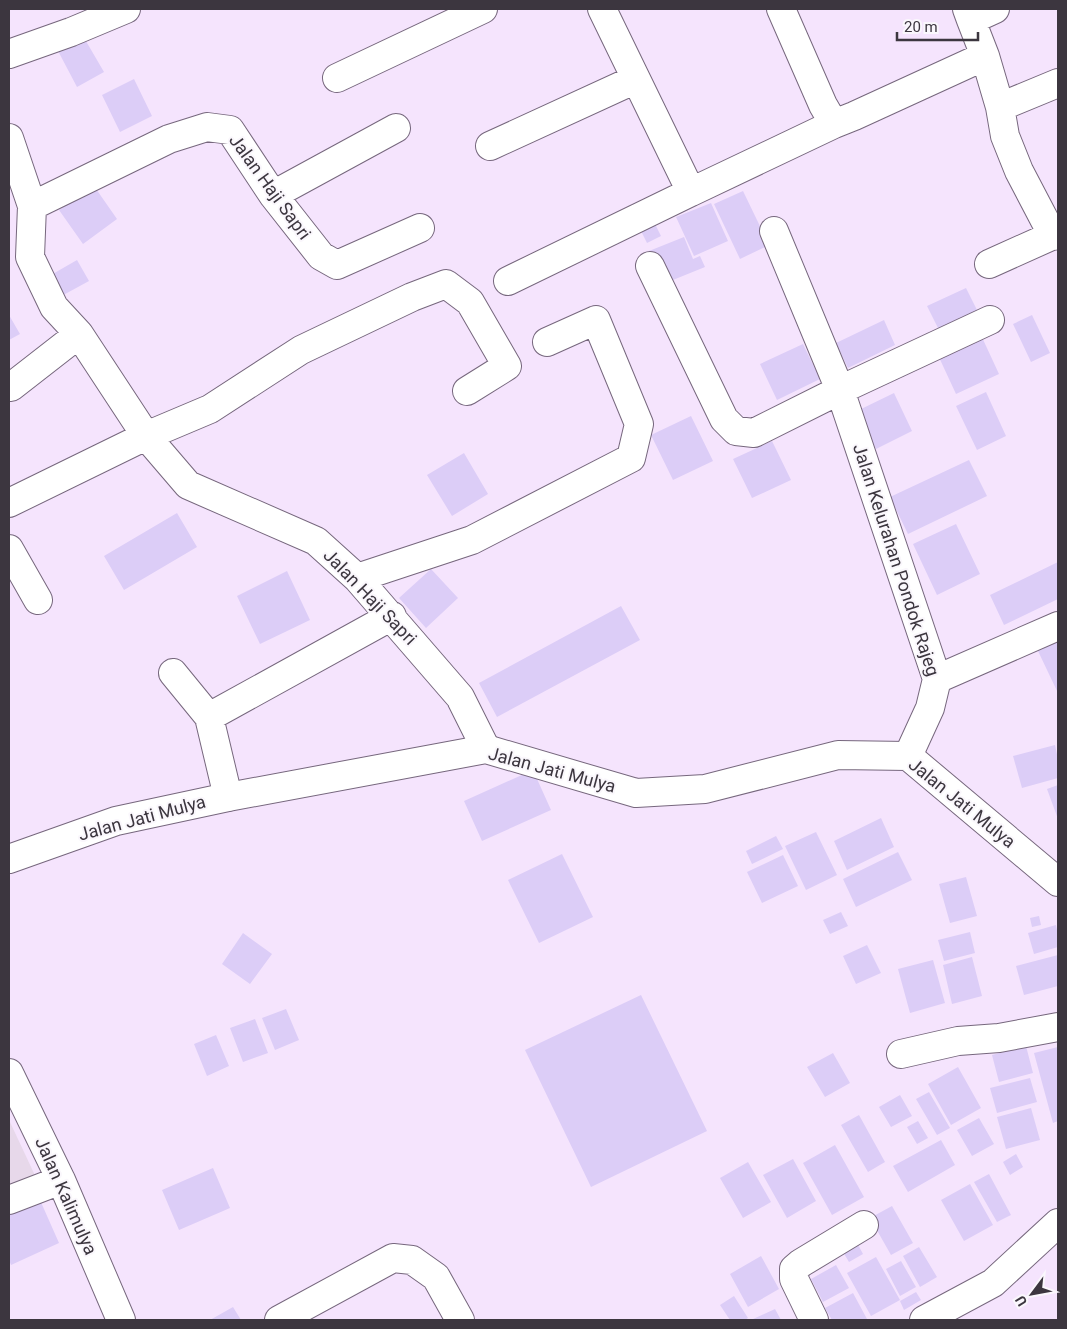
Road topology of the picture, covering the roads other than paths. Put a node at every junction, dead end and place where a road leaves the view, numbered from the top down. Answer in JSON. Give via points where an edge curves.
{"nodes":[{"id":1,"x":126,"y":9,"type":"edge"},
{"id":2,"x":483,"y":9,"type":"edge"},
{"id":3,"x":602,"y":9,"type":"edge"},
{"id":4,"x":781,"y":9,"type":"edge"},
{"id":5,"x":995,"y":9,"type":"edge"},
{"id":6,"x":969,"y":15,"type":"edge"},
{"id":7,"x":9,"y":54,"type":"edge"},
{"id":8,"x":985,"y":56,"type":"junction"},
{"id":9,"x":337,"y":78,"type":"dead end"},
{"id":10,"x":636,"y":79,"type":"junction"},
{"id":11,"x":1058,"y":83,"type":"edge"},
{"id":12,"x":1000,"y":107,"type":"junction"},
{"id":13,"x":834,"y":124,"type":"junction"},
{"id":14,"x":396,"y":128,"type":"dead end"},
{"id":15,"x":9,"y":138,"type":"edge"},
{"id":16,"x":490,"y":146,"type":"dead end"},
{"id":17,"x":691,"y":192,"type":"junction"},
{"id":18,"x":273,"y":195,"type":"junction"},
{"id":19,"x":32,"y":206,"type":"junction"},
{"id":20,"x":420,"y":228,"type":"dead end"},
{"id":21,"x":774,"y":231,"type":"dead end"},
{"id":22,"x":1056,"y":234,"type":"edge"},
{"id":23,"x":19,"y":262,"type":"edge"},
{"id":24,"x":988,"y":264,"type":"dead end"},
{"id":25,"x":650,"y":266,"type":"dead end"},
{"id":26,"x":508,"y":281,"type":"dead end"},
{"id":27,"x":990,"y":320,"type":"dead end"},
{"id":28,"x":80,"y":334,"type":"junction"},
{"id":29,"x":548,"y":342,"type":"dead end"},
{"id":30,"x":10,"y":387,"type":"dead end"},
{"id":31,"x":840,"y":390,"type":"junction"},
{"id":32,"x":467,"y":391,"type":"dead end"},
{"id":33,"x":146,"y":436,"type":"junction"},
{"id":34,"x":9,"y":503,"type":"edge"},
{"id":35,"x":9,"y":549,"type":"edge"},
{"id":36,"x":357,"y":578,"type":"junction"},
{"id":37,"x":38,"y":600,"type":"dead end"},
{"id":38,"x":392,"y":616,"type":"junction"},
{"id":39,"x":1058,"y":626,"type":"edge"},
{"id":40,"x":173,"y":674,"type":"dead end"},
{"id":41,"x":937,"y":679,"type":"junction"},
{"id":42,"x":209,"y":717,"type":"junction"},
{"id":43,"x":486,"y":749,"type":"junction"},
{"id":44,"x":908,"y":756,"type":"junction"},
{"id":45,"x":228,"y":796,"type":"junction"},
{"id":46,"x":9,"y":859,"type":"edge"},
{"id":47,"x":1058,"y":882,"type":"edge"},
{"id":48,"x":1058,"y":1027,"type":"edge"},
{"id":49,"x":901,"y":1054,"type":"dead end"},
{"id":50,"x":9,"y":1073,"type":"edge"},
{"id":51,"x":61,"y":1180,"type":"junction"},
{"id":52,"x":12,"y":1192,"type":"edge"},
{"id":53,"x":1058,"y":1223,"type":"edge"},
{"id":54,"x":864,"y":1225,"type":"dead end"},
{"id":55,"x":121,"y":1320,"type":"edge"},
{"id":56,"x":279,"y":1320,"type":"edge"},
{"id":57,"x":460,"y":1320,"type":"edge"},
{"id":58,"x":814,"y":1320,"type":"edge"},
{"id":59,"x":924,"y":1320,"type":"edge"}],
"edges":[{"from":1,"to":7,"type":"street"},
{"from":2,"to":9,"type":"street"},
{"from":3,"to":10,"type":"street"},
{"from":4,"to":13,"type":"street"},
{"from":5,"to":6,"type":"street"},
{"from":6,"to":8,"type":"street"},
{"from":8,"to":12,"type":"street"},
{"from":8,"to":13,"type":"street"},
{"from":10,"to":16,"type":"street"},
{"from":10,"to":17,"type":"street"},
{"from":11,"to":12,"type":"street"},
{"from":12,"to":22,"type":"street","via":[[1005,136],[1020,171]]},
{"from":13,"to":17,"type":"street"},
{"from":14,"to":18,"type":"street"},
{"from":15,"to":19,"type":"street","name":"Jalan Haji Sapri"},
{"from":17,"to":26,"type":"street"},
{"from":18,"to":19,"type":"street","name":"Jalan Haji Sapri","via":[[230,130],[207,127],[169,139]]},
{"from":18,"to":20,"type":"street","name":"Jalan Haji Sapri","via":[[321,256],[337,265]]},
{"from":19,"to":23,"type":"street","name":"Jalan Haji Sapri"},
{"from":21,"to":31,"type":"street","name":"Jalan Kelurahan Pondok Rajeg"},
{"from":22,"to":24,"type":"street"},
{"from":23,"to":28,"type":"street","name":"Jalan Haji Sapri"},
{"from":25,"to":31,"type":"street","via":[[724,419],[736,431],[754,433]]},
{"from":27,"to":31,"type":"street"},
{"from":28,"to":30,"type":"street"},
{"from":28,"to":33,"type":"street","name":"Jalan Haji Sapri"},
{"from":29,"to":36,"type":"street","via":[[596,320],[639,424],[632,458],[472,540]]},
{"from":31,"to":41,"type":"street","name":"Jalan Kelurahan Pondok Rajeg"},
{"from":32,"to":33,"type":"street","via":[[507,366],[470,302],[446,284],[301,350],[210,409]]},
{"from":33,"to":34,"type":"street"},
{"from":33,"to":36,"type":"street","name":"Jalan Haji Sapri","via":[[188,485],[316,541]]},
{"from":35,"to":37,"type":"street"},
{"from":36,"to":38,"type":"street","name":"Jalan Haji Sapri"},
{"from":38,"to":42,"type":"street"},
{"from":38,"to":43,"type":"street","name":"Jalan Haji Sapri","via":[[460,697]]},
{"from":39,"to":41,"type":"street"},
{"from":40,"to":42,"type":"street"},
{"from":41,"to":44,"type":"street","name":"Jalan Kelurahan Pondok Rajeg","via":[[930,708]]},
{"from":42,"to":45,"type":"street"},
{"from":43,"to":44,"type":"street","name":"Jalan Jati Mulya","via":[[636,793],[705,789],[838,755]]},
{"from":43,"to":45,"type":"street","name":"Jalan Jati Mulya"},
{"from":44,"to":47,"type":"street","name":"Jalan Jati Mulya"},
{"from":45,"to":46,"type":"street","name":"Jalan Jati Mulya","via":[[116,821]]},
{"from":48,"to":49,"type":"street","via":[[999,1038],[958,1041]]},
{"from":50,"to":51,"type":"street","name":"Jalan Kalimulya"},
{"from":51,"to":52,"type":"street"},
{"from":51,"to":55,"type":"street","name":"Jalan Kalimulya"},
{"from":53,"to":59,"type":"street","via":[[993,1283]]},
{"from":54,"to":58,"type":"street","via":[[794,1269],[794,1279]]},
{"from":56,"to":57,"type":"street","via":[[393,1258],[412,1260],[436,1278]]}]}
